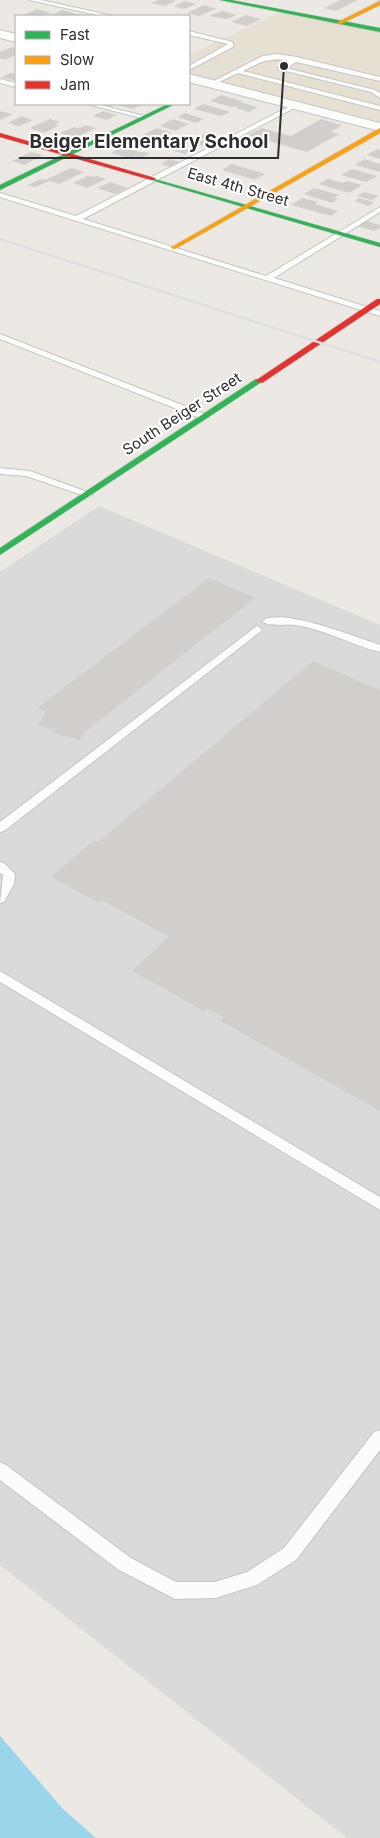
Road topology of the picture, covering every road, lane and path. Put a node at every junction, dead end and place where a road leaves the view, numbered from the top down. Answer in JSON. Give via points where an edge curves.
{"nodes":[{"id":1,"x":32,"y":0,"type":"edge"},
{"id":2,"x":223,"y":0,"type":"edge"},
{"id":3,"x":380,"y":3,"type":"edge"},
{"id":4,"x":105,"y":15,"type":"edge"},
{"id":5,"x":340,"y":22,"type":"junction"},
{"id":6,"x":380,"y":30,"type":"edge"},
{"id":7,"x":190,"y":33,"type":"edge"},
{"id":8,"x":0,"y":34,"type":"edge"},
{"id":9,"x":15,"y":38,"type":"edge"},
{"id":10,"x":297,"y":59,"type":"junction"},
{"id":11,"x":190,"y":67,"type":"edge"},
{"id":12,"x":280,"y":68,"type":"junction"},
{"id":13,"x":237,"y":71,"type":"junction"},
{"id":14,"x":190,"y":78,"type":"edge"},
{"id":15,"x":263,"y":78,"type":"junction"},
{"id":16,"x":380,"y":79,"type":"edge"},
{"id":17,"x":0,"y":81,"type":"edge"},
{"id":18,"x":213,"y":83,"type":"junction"},
{"id":19,"x":15,"y":85,"type":"edge"},
{"id":20,"x":194,"y":93,"type":"dead end"},
{"id":21,"x":380,"y":96,"type":"edge"},
{"id":22,"x":94,"y":105,"type":"edge"},
{"id":23,"x":170,"y":105,"type":"edge"},
{"id":24,"x":296,"y":105,"type":"junction"},
{"id":25,"x":380,"y":108,"type":"edge"},
{"id":26,"x":145,"y":117,"type":"junction"},
{"id":27,"x":380,"y":127,"type":"edge"},
{"id":28,"x":380,"y":130,"type":"edge"},
{"id":29,"x":0,"y":135,"type":"edge"},
{"id":30,"x":68,"y":154,"type":"junction"},
{"id":31,"x":156,"y":179,"type":"junction"},
{"id":32,"x":0,"y":188,"type":"edge"},
{"id":33,"x":0,"y":195,"type":"edge"},
{"id":34,"x":245,"y":205,"type":"junction"},
{"id":35,"x":380,"y":210,"type":"edge"},
{"id":36,"x":77,"y":219,"type":"junction"},
{"id":37,"x":341,"y":233,"type":"junction"},
{"id":38,"x":380,"y":245,"type":"edge"},
{"id":39,"x":173,"y":248,"type":"junction"},
{"id":40,"x":267,"y":279,"type":"junction"},
{"id":41,"x":380,"y":302,"type":"edge"},
{"id":42,"x":368,"y":309,"type":"junction"},
{"id":43,"x":380,"y":314,"type":"edge"},
{"id":44,"x":0,"y":336,"type":"edge"},
{"id":45,"x":206,"y":417,"type":"junction"},
{"id":46,"x":0,"y":471,"type":"edge"},
{"id":47,"x":88,"y":494,"type":"junction"},
{"id":48,"x":0,"y":552,"type":"edge"},
{"id":49,"x":267,"y":621,"type":"dead end"},
{"id":50,"x":257,"y":629,"type":"dead end"},
{"id":51,"x":380,"y":649,"type":"edge"},
{"id":52,"x":0,"y":828,"type":"edge"},
{"id":53,"x":3,"y":874,"type":"edge"},
{"id":54,"x":0,"y":899,"type":"edge"},
{"id":55,"x":0,"y":976,"type":"edge"},
{"id":56,"x":380,"y":1204,"type":"edge"},
{"id":57,"x":380,"y":1437,"type":"edge"},
{"id":58,"x":0,"y":1470,"type":"edge"}],
"edges":[{"from":1,"to":4,"type":"lane"},
{"from":2,"to":5,"type":"street"},
{"from":3,"to":5,"type":"street"},
{"from":5,"to":6,"type":"street"},
{"from":7,"to":11,"type":"lane","via":[[231,43],[230,47]]},
{"from":8,"to":9,"type":"street"},
{"from":10,"to":12,"type":"lane"},
{"from":10,"to":13,"type":"lane","via":[[265,58]]},
{"from":10,"to":16,"type":"lane"},
{"from":12,"to":15,"type":"lane"},
{"from":12,"to":21,"type":"lane","via":[[373,91]]},
{"from":13,"to":15,"type":"lane"},
{"from":13,"to":18,"type":"lane"},
{"from":14,"to":18,"type":"street"},
{"from":15,"to":25,"type":"lane"},
{"from":17,"to":19,"type":"lane"},
{"from":18,"to":20,"type":"street"},
{"from":18,"to":24,"type":"street"},
{"from":22,"to":26,"type":"lane"},
{"from":23,"to":26,"type":"street"},
{"from":24,"to":27,"type":"street"},
{"from":24,"to":31,"type":"lane"},
{"from":26,"to":30,"type":"street"},
{"from":28,"to":34,"type":"street"},
{"from":29,"to":30,"type":"street","name":"East 4th Street"},
{"from":30,"to":31,"type":"street","name":"East 4th Street"},
{"from":30,"to":32,"type":"street"},
{"from":31,"to":34,"type":"street","name":"East 4th Street"},
{"from":31,"to":36,"type":"lane"},
{"from":33,"to":36,"type":"lane"},
{"from":34,"to":37,"type":"street","name":"East 4th Street"},
{"from":34,"to":39,"type":"street"},
{"from":35,"to":37,"type":"lane"},
{"from":36,"to":39,"type":"lane"},
{"from":37,"to":38,"type":"street","name":"East 4th Street"},
{"from":37,"to":40,"type":"lane"},
{"from":39,"to":40,"type":"lane"},
{"from":40,"to":42,"type":"lane"},
{"from":41,"to":42,"type":"street","name":"South Beiger Street"},
{"from":42,"to":43,"type":"lane"},
{"from":42,"to":45,"type":"street","name":"South Beiger Street"},
{"from":44,"to":45,"type":"lane"},
{"from":45,"to":47,"type":"street","name":"South Beiger Street"},
{"from":46,"to":47,"type":"lane","via":[[27,473]]},
{"from":47,"to":48,"type":"street","name":"South Beiger Street"},
{"from":49,"to":51,"type":"lane","via":[[300,622]]},
{"from":50,"to":52,"type":"lane"},
{"from":53,"to":54,"type":"lane","via":[[8,884]]},
{"from":55,"to":56,"type":"lane"},
{"from":57,"to":58,"type":"lane","via":[[290,1554],[251,1579],[215,1590],[175,1590],[125,1564]]}]}
